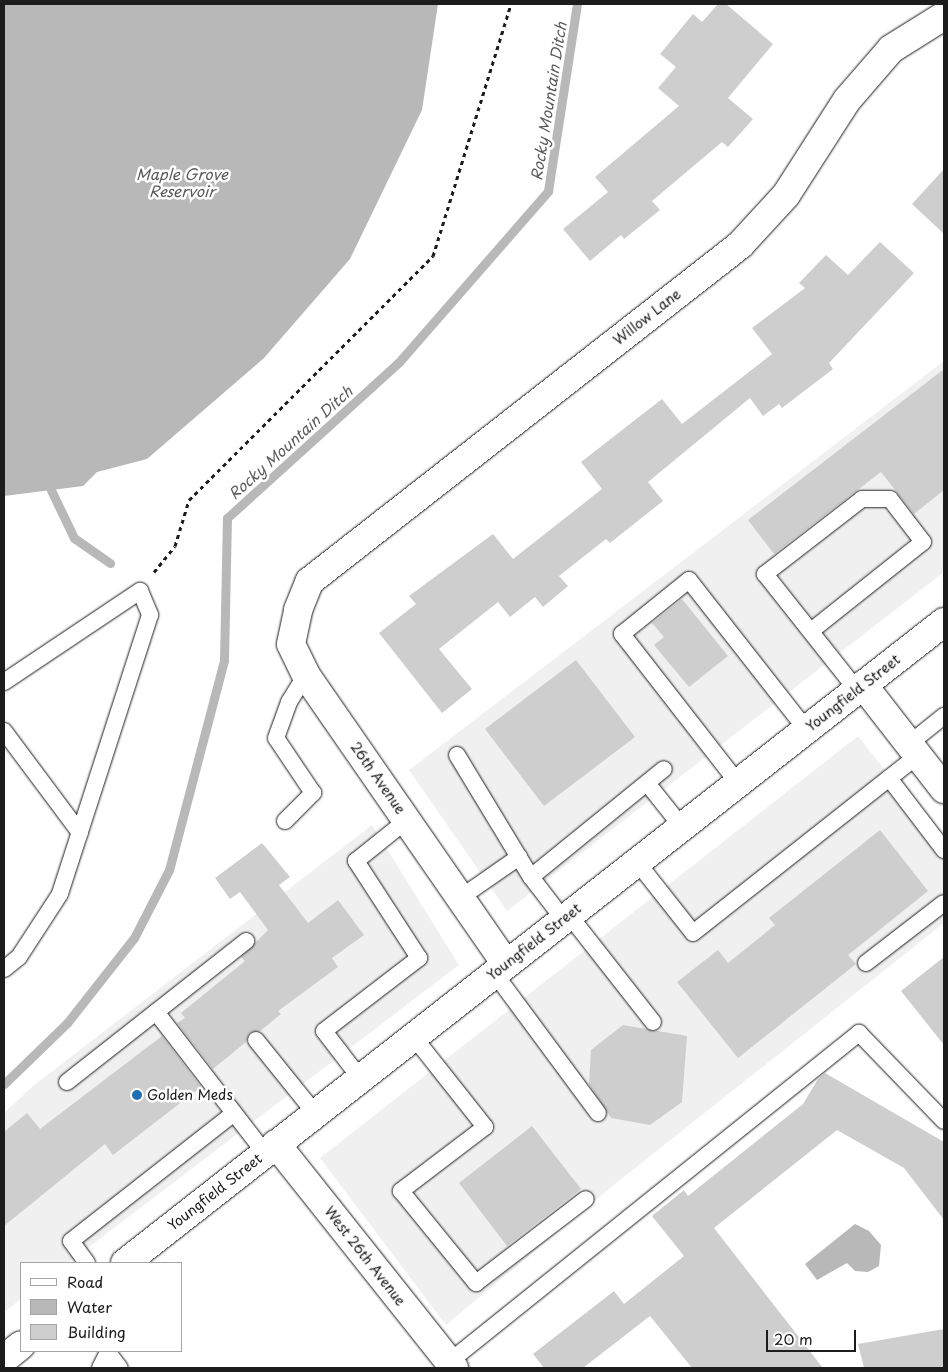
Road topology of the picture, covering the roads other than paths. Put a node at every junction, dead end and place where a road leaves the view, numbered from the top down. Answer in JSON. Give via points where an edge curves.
{"nodes":[{"id":1,"x":944,"y":16,"type":"edge"},
{"id":2,"x":310,"y":582,"type":"joint"},
{"id":3,"x":944,"y":622,"type":"edge"},
{"id":4,"x":811,"y":632,"type":"junction"},
{"id":5,"x":306,"y":675,"type":"junction"},
{"id":6,"x":4,"y":682,"type":"edge"},
{"id":7,"x":860,"y":688,"type":"junction"},
{"id":8,"x":944,"y":716,"type":"edge"},
{"id":9,"x":806,"y":730,"type":"junction"},
{"id":10,"x":4,"y":731,"type":"edge"},
{"id":11,"x":914,"y":750,"type":"junction"},
{"id":12,"x":457,"y":755,"type":"dead end"},
{"id":13,"x":664,"y":769,"type":"dead end"},
{"id":14,"x":889,"y":778,"type":"junction"},
{"id":15,"x":647,"y":783,"type":"junction"},
{"id":16,"x":738,"y":784,"type":"junction"},
{"id":17,"x":944,"y":789,"type":"edge"},
{"id":18,"x":407,"y":820,"type":"junction"},
{"id":19,"x":285,"y":821,"type":"dead end"},
{"id":20,"x":682,"y":827,"type":"junction"},
{"id":21,"x":80,"y":833,"type":"junction"},
{"id":22,"x":944,"y":850,"type":"edge"},
{"id":23,"x":519,"y":857,"type":"junction"},
{"id":24,"x":637,"y":862,"type":"junction"},
{"id":25,"x":531,"y":877,"type":"junction"},
{"id":26,"x":460,"y":898,"type":"junction"},
{"id":27,"x":944,"y":903,"type":"edge"},
{"id":28,"x":566,"y":917,"type":"junction"},
{"id":29,"x":246,"y":941,"type":"dead end"},
{"id":30,"x":866,"y":963,"type":"dead end"},
{"id":31,"x":4,"y":969,"type":"edge"},
{"id":32,"x":500,"y":969,"type":"junction"},
{"id":33,"x":156,"y":1012,"type":"junction"},
{"id":34,"x":653,"y":1022,"type":"dead end"},
{"id":35,"x":413,"y":1036,"type":"junction"},
{"id":36,"x":256,"y":1040,"type":"dead end"},
{"id":37,"x":360,"y":1078,"type":"junction"},
{"id":38,"x":67,"y":1082,"type":"dead end"},
{"id":39,"x":234,"y":1113,"type":"junction"},
{"id":40,"x":315,"y":1113,"type":"junction"},
{"id":41,"x":598,"y":1113,"type":"dead end"},
{"id":42,"x":944,"y":1121,"type":"edge"},
{"id":43,"x":270,"y":1148,"type":"junction"},
{"id":44,"x":586,"y":1198,"type":"dead end"},
{"id":45,"x":86,"y":1262,"type":"edge"},
{"id":46,"x":126,"y":1262,"type":"edge"},
{"id":47,"x":20,"y":1346,"type":"edge"},
{"id":48,"x":108,"y":1352,"type":"edge"},
{"id":49,"x":109,"y":1352,"type":"edge"},
{"id":50,"x":4,"y":1359,"type":"edge"},
{"id":51,"x":452,"y":1365,"type":"edge"},
{"id":52,"x":100,"y":1368,"type":"edge"},
{"id":53,"x":120,"y":1368,"type":"edge"}],
"edges":[{"from":1,"to":2,"type":"street","name":"Willow Lane","via":[[891,49],[848,100],[786,195],[740,245]]},
{"from":2,"to":5,"type":"street","name":"26th Avenue","via":[[298,610],[291,644]]},
{"from":3,"to":7,"type":"street","name":"Youngfield Street"},
{"from":4,"to":4,"type":"lane","via":[[765,574],[862,499],[890,499],[923,542]]},
{"from":4,"to":7,"type":"lane"},
{"from":5,"to":18,"type":"street","name":"26th Avenue"},
{"from":5,"to":19,"type":"lane","via":[[289,702],[276,738],[313,793]]},
{"from":6,"to":21,"type":"lane","via":[[140,591],[150,615]]},
{"from":7,"to":9,"type":"street","name":"Youngfield Street"},
{"from":7,"to":11,"type":"street"},
{"from":8,"to":11,"type":"lane"},
{"from":9,"to":16,"type":"street","name":"Youngfield Street"},
{"from":9,"to":16,"type":"lane","via":[[689,580],[622,634]]},
{"from":10,"to":21,"type":"lane"},
{"from":11,"to":14,"type":"lane"},
{"from":11,"to":17,"type":"street"},
{"from":12,"to":23,"type":"lane"},
{"from":13,"to":15,"type":"lane"},
{"from":14,"to":22,"type":"lane"},
{"from":14,"to":24,"type":"lane","via":[[692,932]]},
{"from":15,"to":20,"type":"lane"},
{"from":15,"to":25,"type":"lane"},
{"from":16,"to":20,"type":"street","name":"Youngfield Street"},
{"from":18,"to":26,"type":"street","name":"26th Avenue"},
{"from":18,"to":37,"type":"lane","via":[[356,861],[419,958],[324,1032]]},
{"from":20,"to":24,"type":"street","name":"Youngfield Street"},
{"from":21,"to":31,"type":"lane","via":[[60,894],[19,957]]},
{"from":23,"to":25,"type":"lane"},
{"from":23,"to":26,"type":"lane"},
{"from":24,"to":28,"type":"street","name":"Youngfield Street"},
{"from":25,"to":28,"type":"lane"},
{"from":26,"to":32,"type":"street","name":"26th Avenue"},
{"from":27,"to":30,"type":"lane"},
{"from":28,"to":32,"type":"street","name":"Youngfield Street"},
{"from":28,"to":34,"type":"lane"},
{"from":29,"to":33,"type":"lane"},
{"from":32,"to":35,"type":"street","name":"Youngfield Street"},
{"from":32,"to":41,"type":"lane"},
{"from":33,"to":38,"type":"lane"},
{"from":33,"to":39,"type":"lane"},
{"from":35,"to":37,"type":"street","name":"Youngfield Street"},
{"from":35,"to":44,"type":"lane","via":[[485,1127],[401,1191],[476,1283]]},
{"from":36,"to":40,"type":"lane"},
{"from":37,"to":40,"type":"street","name":"Youngfield Street"},
{"from":39,"to":43,"type":"lane"},
{"from":39,"to":45,"type":"lane","via":[[71,1241]]},
{"from":40,"to":43,"type":"street","name":"Youngfield Street"},
{"from":42,"to":51,"type":"lane","via":[[859,1033]]},
{"from":43,"to":46,"type":"street","name":"Youngfield Street"},
{"from":43,"to":51,"type":"street","name":"West 26th Avenue"},
{"from":47,"to":50,"type":"street"},
{"from":48,"to":52,"type":"lane"},
{"from":49,"to":53,"type":"lane"}]}
